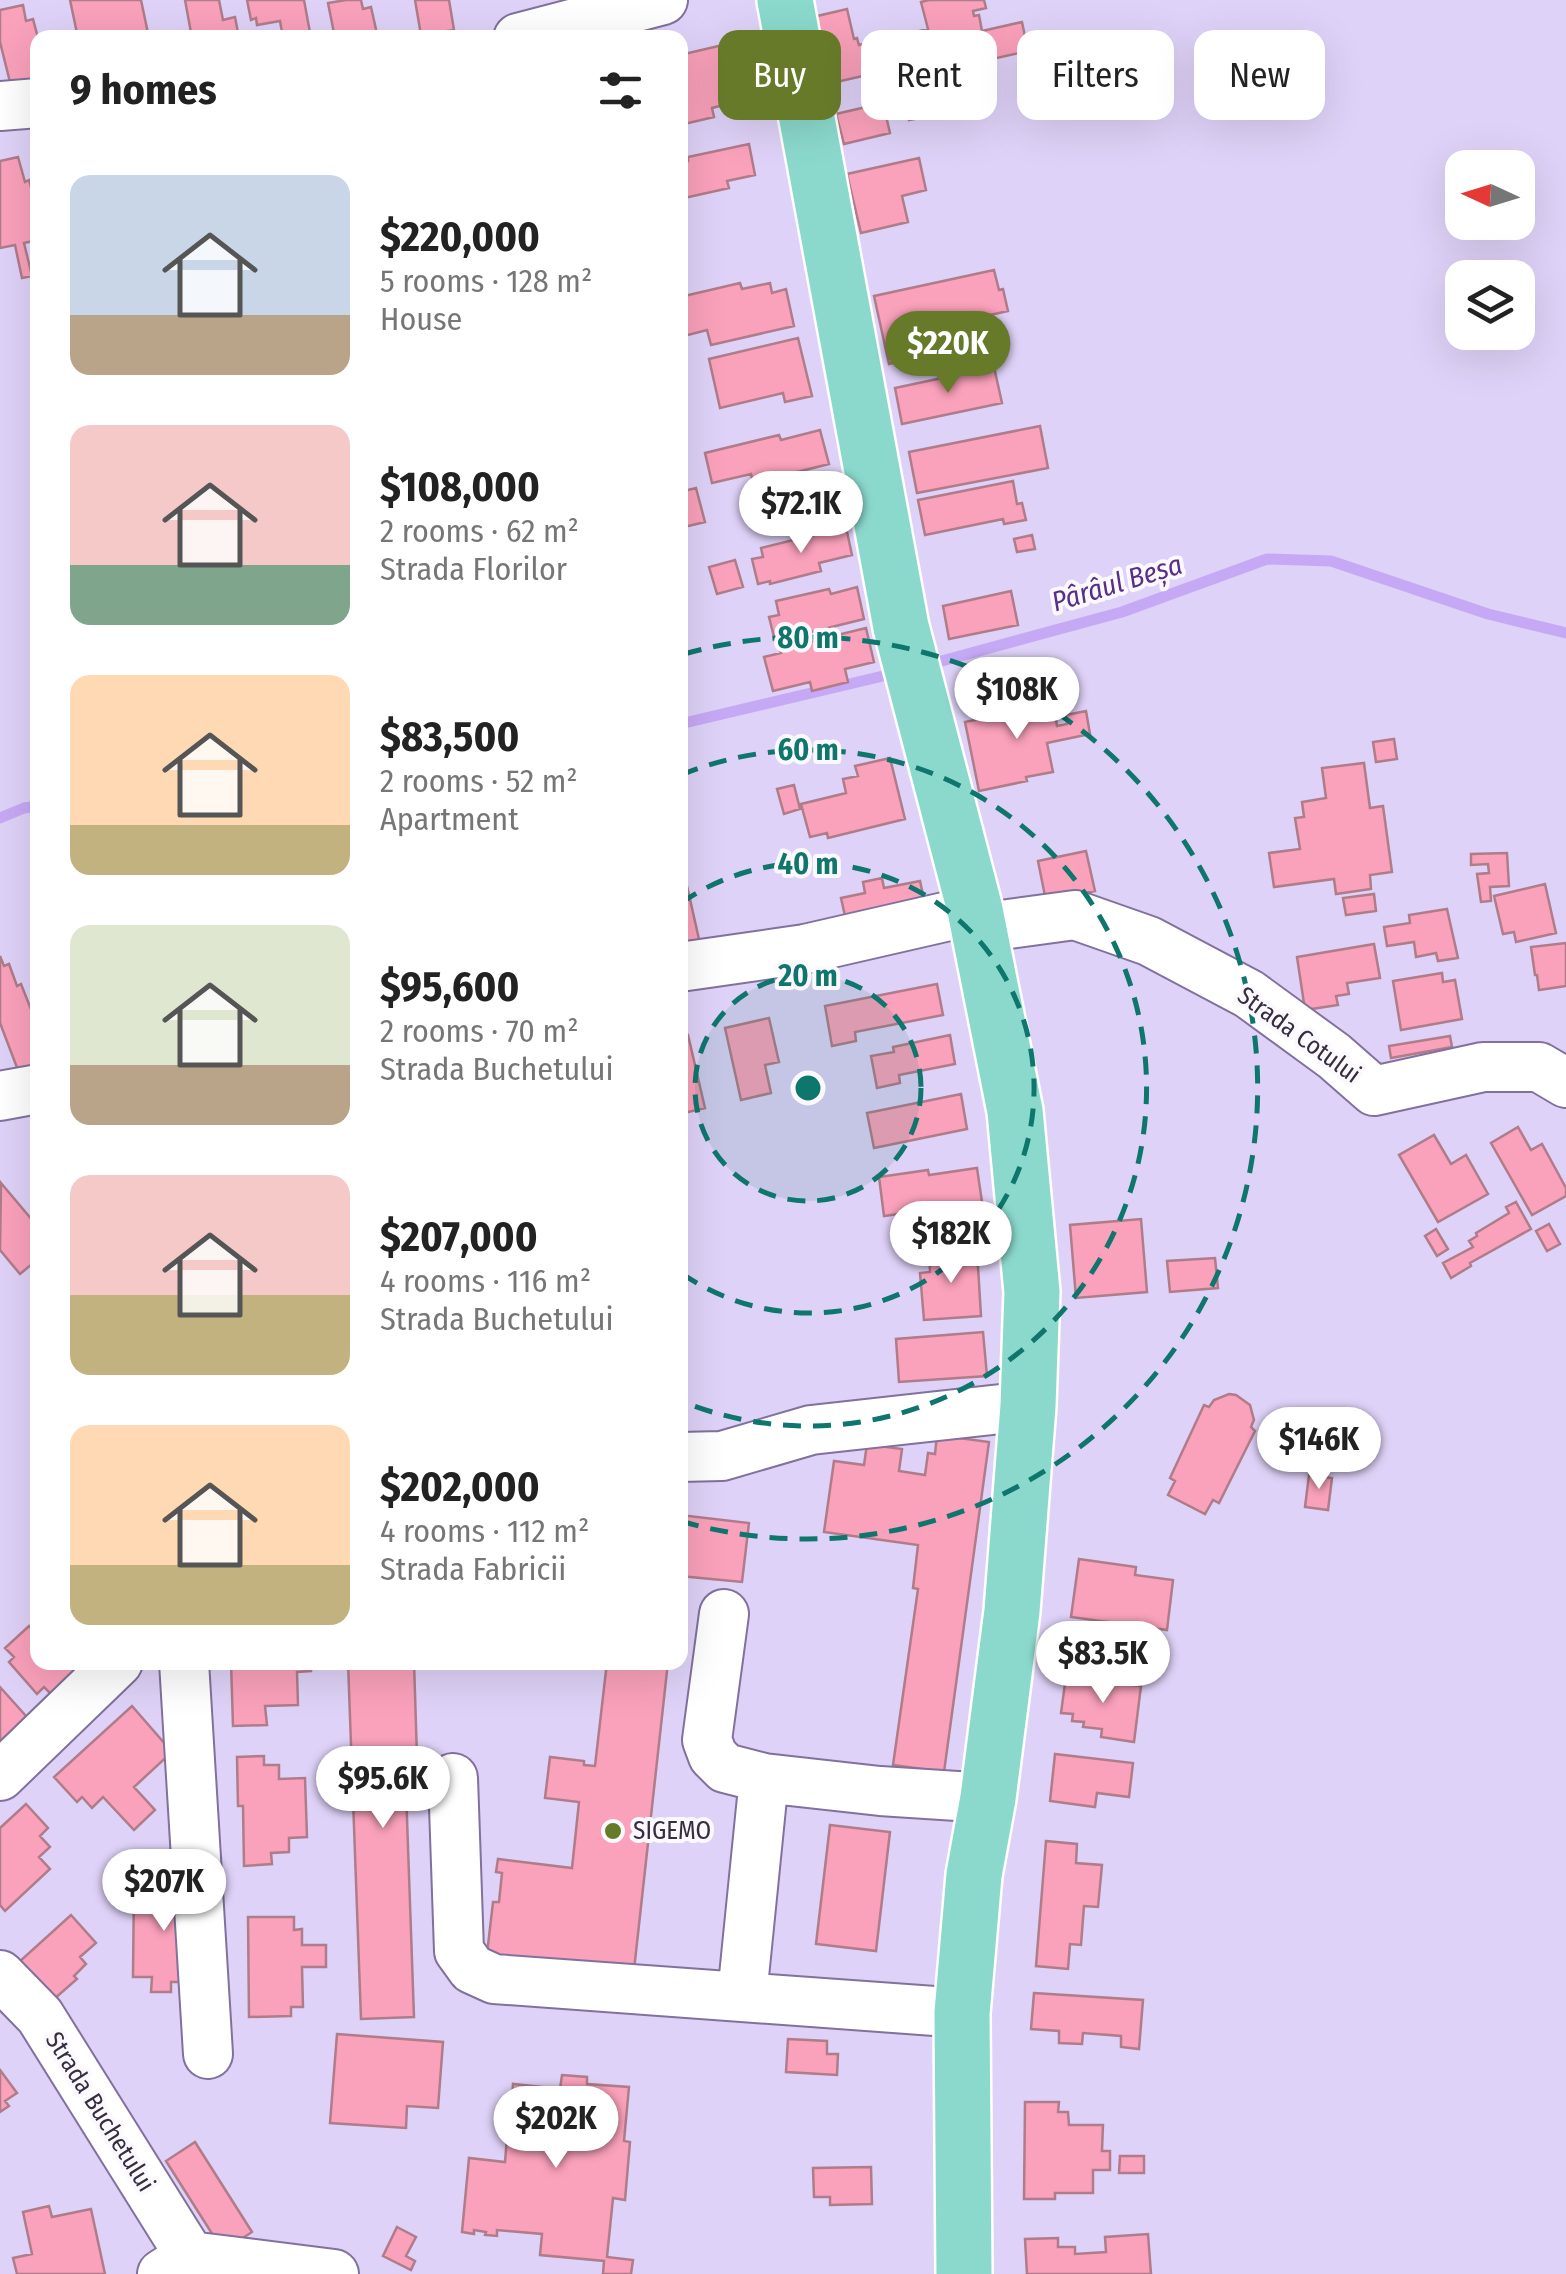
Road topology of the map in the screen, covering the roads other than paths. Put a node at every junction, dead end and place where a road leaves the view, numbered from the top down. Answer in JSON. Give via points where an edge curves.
{"nodes":[{"id":1,"x":663,"y":0,"type":"edge"},
{"id":2,"x":785,"y":0,"type":"edge"},
{"id":3,"x":549,"y":30,"type":"edge"},
{"id":4,"x":30,"y":104,"type":"edge"},
{"id":5,"x":0,"y":106,"type":"edge"},
{"id":6,"x":977,"y":919,"type":"junction"},
{"id":7,"x":688,"y":966,"type":"edge"},
{"id":8,"x":1566,"y":1083,"type":"edge"},
{"id":9,"x":30,"y":1090,"type":"edge"},
{"id":10,"x":0,"y":1096,"type":"edge"},
{"id":11,"x":1028,"y":1406,"type":"junction"},
{"id":12,"x":688,"y":1457,"type":"edge"},
{"id":13,"x":724,"y":1614,"type":"dead end"},
{"id":14,"x":110,"y":1670,"type":"edge"},
{"id":15,"x":184,"y":1670,"type":"edge"},
{"id":16,"x":0,"y":1776,"type":"edge"},
{"id":17,"x":453,"y":1778,"type":"dead end"},
{"id":18,"x":764,"y":1778,"type":"junction"},
{"id":19,"x":988,"y":1798,"type":"junction"},
{"id":20,"x":0,"y":1976,"type":"edge"},
{"id":21,"x":742,"y":1996,"type":"junction"},
{"id":22,"x":962,"y":2013,"type":"junction"},
{"id":23,"x":208,"y":2054,"type":"dead end"},
{"id":24,"x":176,"y":2265,"type":"edge"},
{"id":25,"x":334,"y":2274,"type":"edge"},
{"id":26,"x":964,"y":2274,"type":"edge"}],
"edges":[{"from":1,"to":3,"type":"street"},
{"from":2,"to":6,"type":"main road","via":[[901,627]]},
{"from":4,"to":5,"type":"street"},
{"from":6,"to":7,"type":"street"},
{"from":6,"to":8,"type":"street","name":"Strada Cotului","via":[[1075,915],[1149,941],[1250,994],[1374,1091],[1483,1067],[1540,1067]]},
{"from":6,"to":11,"type":"main road","via":[[1014,1111],[1032,1292]]},
{"from":9,"to":10,"type":"street"},
{"from":11,"to":12,"type":"street","via":[[812,1430],[722,1456]]},
{"from":11,"to":19,"type":"main road"},
{"from":13,"to":18,"type":"street","via":[[707,1740],[725,1768]]},
{"from":14,"to":16,"type":"street"},
{"from":15,"to":23,"type":"street"},
{"from":17,"to":21,"type":"street","via":[[459,1951],[472,1969],[494,1979]]},
{"from":18,"to":19,"type":"street"},
{"from":18,"to":21,"type":"street"},
{"from":19,"to":22,"type":"main road"},
{"from":20,"to":24,"type":"street","name":"Strada Buchetului","via":[[40,2016]]},
{"from":21,"to":22,"type":"street"},
{"from":22,"to":26,"type":"main road"},
{"from":24,"to":25,"type":"street"}]}
